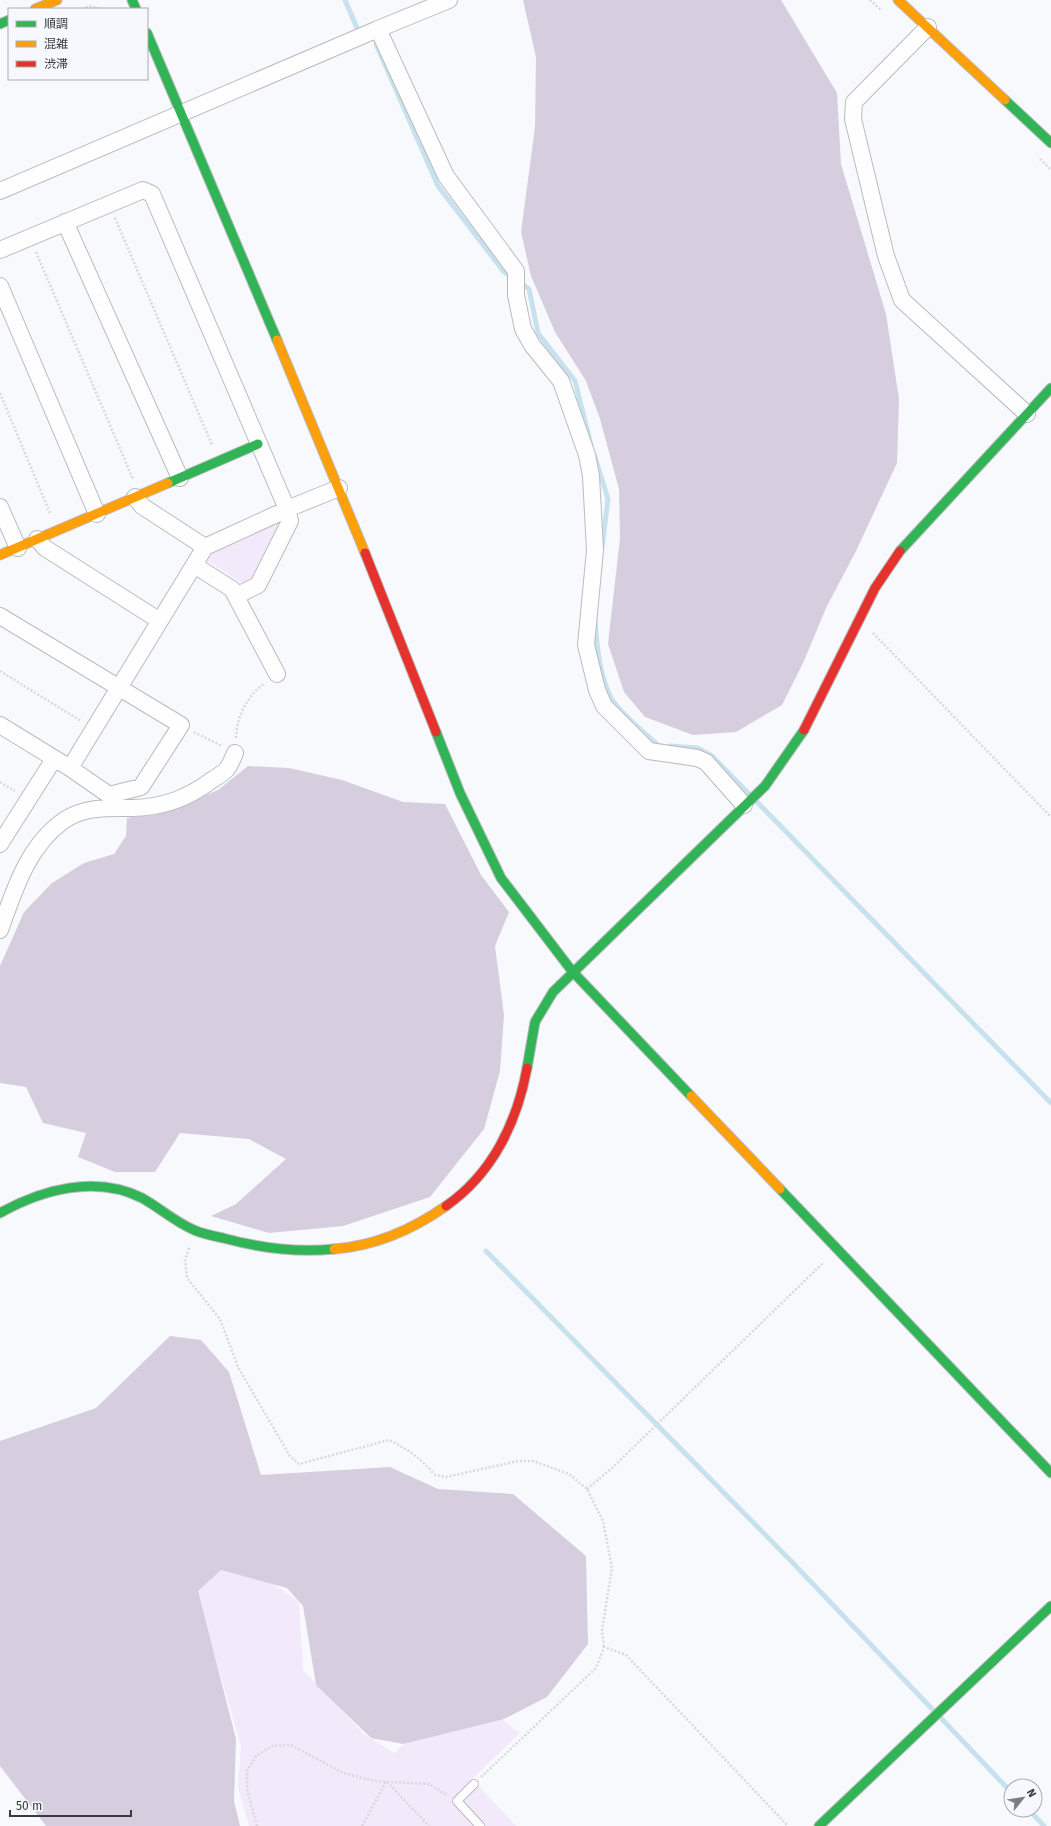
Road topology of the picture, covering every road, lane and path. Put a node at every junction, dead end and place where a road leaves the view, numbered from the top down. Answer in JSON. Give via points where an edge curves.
{"nodes":[{"id":1,"x":56,"y":0,"type":"edge"},
{"id":2,"x":449,"y":0,"type":"edge"},
{"id":3,"x":898,"y":0,"type":"edge"},
{"id":4,"x":37,"y":8,"type":"edge"},
{"id":5,"x":85,"y":8,"type":"edge"},
{"id":6,"x":97,"y":8,"type":"edge"},
{"id":7,"x":928,"y":28,"type":"junction"},
{"id":8,"x":378,"y":29,"type":"junction"},
{"id":9,"x":148,"y":35,"type":"edge"},
{"id":10,"x":182,"y":112,"type":"junction"},
{"id":11,"x":1051,"y":143,"type":"edge"},
{"id":12,"x":0,"y":191,"type":"edge"},
{"id":13,"x":109,"y":203,"type":"junction"},
{"id":14,"x":66,"y":222,"type":"junction"},
{"id":15,"x":29,"y":238,"type":"junction"},
{"id":16,"x":0,"y":250,"type":"edge"},
{"id":17,"x":0,"y":286,"type":"edge"},
{"id":18,"x":1051,"y":388,"type":"edge"},
{"id":19,"x":0,"y":393,"type":"edge"},
{"id":20,"x":1027,"y":414,"type":"junction"},
{"id":21,"x":258,"y":444,"type":"junction"},
{"id":22,"x":215,"y":451,"type":"dead end"},
{"id":23,"x":180,"y":478,"type":"junction"},
{"id":24,"x":339,"y":488,"type":"junction"},
{"id":25,"x":135,"y":491,"type":"junction"},
{"id":26,"x":0,"y":507,"type":"edge"},
{"id":27,"x":282,"y":512,"type":"junction"},
{"id":28,"x":97,"y":514,"type":"junction"},
{"id":29,"x":54,"y":520,"type":"dead end"},
{"id":30,"x":37,"y":539,"type":"junction"},
{"id":31,"x":205,"y":546,"type":"junction"},
{"id":32,"x":18,"y":548,"type":"junction"},
{"id":33,"x":0,"y":555,"type":"edge"},
{"id":34,"x":194,"y":565,"type":"junction"},
{"id":35,"x":236,"y":596,"type":"junction"},
{"id":36,"x":0,"y":616,"type":"edge"},
{"id":37,"x":859,"y":618,"type":"junction"},
{"id":38,"x":160,"y":620,"type":"junction"},
{"id":39,"x":0,"y":671,"type":"edge"},
{"id":40,"x":278,"y":674,"type":"joint"},
{"id":41,"x":119,"y":689,"type":"junction"},
{"id":42,"x":181,"y":724,"type":"junction"},
{"id":43,"x":0,"y":725,"type":"edge"},
{"id":44,"x":94,"y":729,"type":"junction"},
{"id":45,"x":235,"y":753,"type":"junction"},
{"id":46,"x":54,"y":759,"type":"junction"},
{"id":47,"x":70,"y":768,"type":"junction"},
{"id":48,"x":746,"y":804,"type":"junction"},
{"id":49,"x":1051,"y":816,"type":"edge"},
{"id":50,"x":1,"y":840,"type":"edge"},
{"id":51,"x":0,"y":930,"type":"edge"},
{"id":52,"x":572,"y":971,"type":"junction"},
{"id":53,"x":0,"y":1213,"type":"edge"},
{"id":54,"x":194,"y":1230,"type":"junction"},
{"id":55,"x":838,"y":1249,"type":"junction"},
{"id":56,"x":1051,"y":1473,"type":"edge"},
{"id":57,"x":588,"y":1489,"type":"junction"},
{"id":58,"x":1051,"y":1606,"type":"edge"},
{"id":59,"x":604,"y":1647,"type":"junction"},
{"id":60,"x":386,"y":1782,"type":"junction"},
{"id":61,"x":474,"y":1784,"type":"joint"},
{"id":62,"x":457,"y":1802,"type":"junction"},
{"id":63,"x":257,"y":1826,"type":"edge"},
{"id":64,"x":362,"y":1826,"type":"edge"},
{"id":65,"x":429,"y":1826,"type":"edge"},
{"id":66,"x":480,"y":1826,"type":"edge"},
{"id":67,"x":788,"y":1826,"type":"edge"},
{"id":68,"x":819,"y":1826,"type":"edge"}],
"edges":[{"from":1,"to":4,"type":"main road"},
{"from":2,"to":8,"type":"street"},
{"from":3,"to":7,"type":"main road"},
{"from":5,"to":6,"type":"path"},
{"from":7,"to":11,"type":"main road"},
{"from":7,"to":20,"type":"street","via":[[854,102],[853,119],[886,256],[902,300]]},
{"from":8,"to":10,"type":"street"},
{"from":8,"to":48,"type":"street","via":[[446,176],[516,271],[516,295],[523,329],[532,345],[561,381],[571,407],[587,455],[591,476],[596,550],[586,645],[597,690],[604,706],[649,751],[697,758],[706,762]]},
{"from":9,"to":10,"type":"main road"},
{"from":10,"to":12,"type":"street"},
{"from":10,"to":24,"type":"main road"},
{"from":13,"to":14,"type":"street"},
{"from":13,"to":21,"type":"street","via":[[143,190],[152,194]]},
{"from":13,"to":22,"type":"path"},
{"from":14,"to":15,"type":"street"},
{"from":14,"to":23,"type":"street"},
{"from":15,"to":16,"type":"street"},
{"from":15,"to":25,"type":"path"},
{"from":17,"to":28,"type":"street"},
{"from":18,"to":20,"type":"main road"},
{"from":19,"to":29,"type":"path"},
{"from":20,"to":37,"type":"main road","via":[[903,548],[875,588]]},
{"from":21,"to":23,"type":"main road"},
{"from":21,"to":27,"type":"street"},
{"from":23,"to":25,"type":"main road"},
{"from":24,"to":27,"type":"street"},
{"from":24,"to":52,"type":"main road","via":[[460,792],[501,878]]},
{"from":25,"to":28,"type":"main road"},
{"from":25,"to":31,"type":"street","via":[[142,506]]},
{"from":26,"to":32,"type":"street"},
{"from":27,"to":31,"type":"street"},
{"from":27,"to":35,"type":"street","via":[[290,521],[258,584]]},
{"from":28,"to":30,"type":"main road"},
{"from":30,"to":32,"type":"main road"},
{"from":30,"to":38,"type":"street","via":[[45,548]]},
{"from":31,"to":34,"type":"street"},
{"from":32,"to":33,"type":"main road"},
{"from":34,"to":35,"type":"street","via":[[232,589]]},
{"from":34,"to":38,"type":"street"},
{"from":35,"to":40,"type":"street"},
{"from":36,"to":41,"type":"street"},
{"from":37,"to":48,"type":"main road","via":[[806,728]]},
{"from":37,"to":49,"type":"path"},
{"from":38,"to":41,"type":"street"},
{"from":39,"to":44,"type":"path"},
{"from":40,"to":45,"type":"path","via":[[257,689],[246,702],[237,730]]},
{"from":41,"to":42,"type":"street"},
{"from":41,"to":44,"type":"street"},
{"from":42,"to":45,"type":"path"},
{"from":42,"to":47,"type":"street","via":[[142,787],[109,795]]},
{"from":43,"to":46,"type":"street"},
{"from":44,"to":47,"type":"street"},
{"from":45,"to":51,"type":"street","via":[[226,770],[194,793],[171,802],[134,808],[99,808],[63,821],[49,834],[29,860]]},
{"from":46,"to":47,"type":"street"},
{"from":46,"to":50,"type":"street"},
{"from":48,"to":52,"type":"main road"},
{"from":52,"to":54,"type":"main road","via":[[553,992],[534,1026],[525,1077],[514,1114],[492,1160],[469,1189],[438,1214],[392,1238],[364,1246],[328,1251],[286,1250],[245,1245]]},
{"from":52,"to":55,"type":"main road"},
{"from":53,"to":54,"type":"main road","via":[[45,1193],[78,1186],[106,1188],[134,1194]]},
{"from":54,"to":57,"type":"path","via":[[184,1260],[186,1278],[220,1319],[238,1367],[290,1456],[299,1464],[389,1440],[408,1449],[435,1475],[446,1477],[518,1461],[533,1461],[569,1474]]},
{"from":55,"to":56,"type":"main road"},
{"from":55,"to":57,"type":"path"},
{"from":57,"to":59,"type":"path","via":[[603,1521],[612,1568],[602,1630]]},
{"from":58,"to":68,"type":"main road"},
{"from":59,"to":61,"type":"path","via":[[596,1668]]},
{"from":59,"to":67,"type":"path","via":[[626,1655]]},
{"from":60,"to":62,"type":"path","via":[[429,1784]]},
{"from":60,"to":63,"type":"path","via":[[343,1773],[291,1744],[272,1746],[256,1756],[247,1771],[247,1789]]},
{"from":60,"to":64,"type":"path"},
{"from":60,"to":65,"type":"path"},
{"from":61,"to":62,"type":"lane"},
{"from":62,"to":66,"type":"lane"}]}
